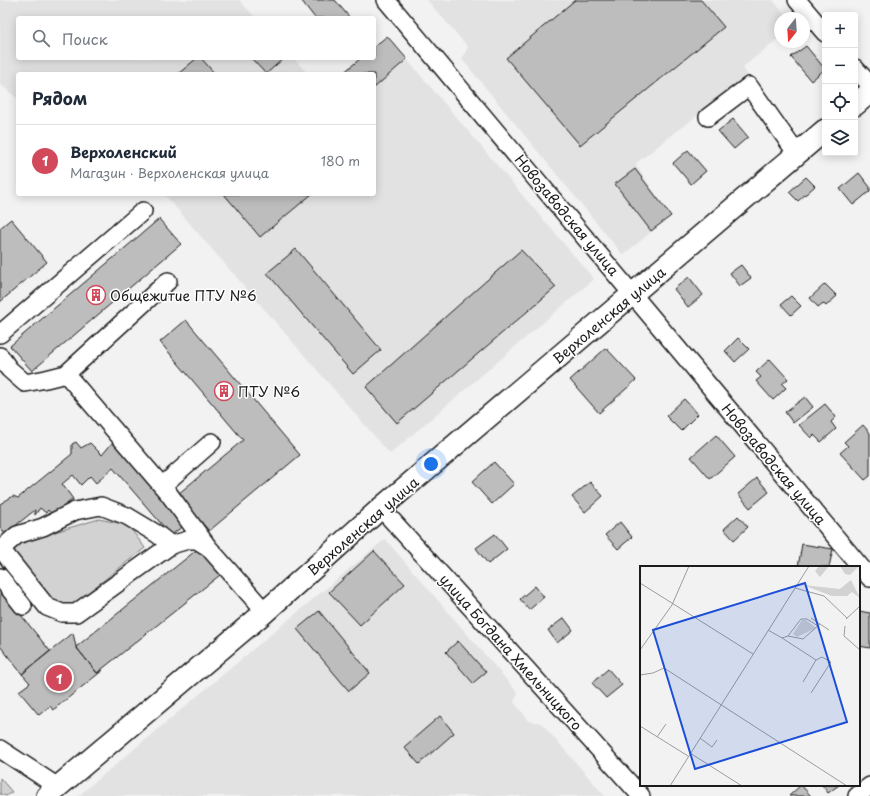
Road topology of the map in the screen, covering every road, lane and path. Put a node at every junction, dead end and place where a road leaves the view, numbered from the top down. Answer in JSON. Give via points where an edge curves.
{"nodes":[{"id":1,"x":386,"y":0,"type":"edge"},
{"id":2,"x":796,"y":0,"type":"edge"},
{"id":3,"x":822,"y":30,"type":"edge"},
{"id":4,"x":858,"y":71,"type":"edge"},
{"id":5,"x":870,"y":85,"type":"edge"},
{"id":6,"x":870,"y":92,"type":"edge"},
{"id":7,"x":858,"y":102,"type":"edge"},
{"id":8,"x":708,"y":117,"type":"dead end"},
{"id":9,"x":822,"y":133,"type":"edge"},
{"id":10,"x":797,"y":154,"type":"junction"},
{"id":11,"x":143,"y":211,"type":"dead end"},
{"id":12,"x":168,"y":281,"type":"dead end"},
{"id":13,"x":633,"y":294,"type":"junction"},
{"id":14,"x":0,"y":334,"type":"edge"},
{"id":15,"x":0,"y":356,"type":"edge"},
{"id":16,"x":66,"y":374,"type":"junction"},
{"id":17,"x":212,"y":442,"type":"dead end"},
{"id":18,"x":162,"y":486,"type":"junction"},
{"id":19,"x":381,"y":508,"type":"junction"},
{"id":20,"x":170,"y":545,"type":"junction"},
{"id":21,"x":208,"y":547,"type":"junction"},
{"id":22,"x":0,"y":549,"type":"edge"},
{"id":23,"x":860,"y":566,"type":"edge"},
{"id":24,"x":860,"y":566,"type":"edge"},
{"id":25,"x":0,"y":577,"type":"edge"},
{"id":26,"x":870,"y":578,"type":"edge"},
{"id":27,"x":23,"y":606,"type":"dead end"},
{"id":28,"x":265,"y":612,"type":"junction"},
{"id":29,"x":0,"y":749,"type":"edge"},
{"id":30,"x":870,"y":786,"type":"edge"},
{"id":31,"x":52,"y":792,"type":"edge"},
{"id":32,"x":641,"y":796,"type":"edge"},
{"id":33,"x":857,"y":796,"type":"edge"}],
"edges":[{"from":1,"to":13,"type":"street","name":"Новозаводская улица"},
{"from":2,"to":3,"type":"street"},
{"from":4,"to":5,"type":"street"},
{"from":6,"to":7,"type":"main road"},
{"from":8,"to":10,"type":"street","via":[[749,86]]},
{"from":9,"to":10,"type":"main road","name":"Верхоленская улица"},
{"from":10,"to":13,"type":"main road","name":"Верхоленская улица"},
{"from":11,"to":14,"type":"street"},
{"from":12,"to":16,"type":"street"},
{"from":13,"to":19,"type":"main road","name":"Верхоленская улица"},
{"from":13,"to":23,"type":"street","name":"Новозаводская улица"},
{"from":15,"to":16,"type":"street","via":[[25,382]]},
{"from":16,"to":18,"type":"street"},
{"from":17,"to":18,"type":"street"},
{"from":18,"to":21,"type":"street"},
{"from":19,"to":28,"type":"main road","name":"Верхоленская улица"},
{"from":19,"to":32,"type":"street","name":"улица Богдана Хмельницкого"},
{"from":20,"to":21,"type":"street","via":[[197,540]]},
{"from":20,"to":22,"type":"street","via":[[127,516],[102,506],[75,511],[43,527],[17,535]]},
{"from":20,"to":22,"type":"street","via":[[76,613],[62,613],[47,607]]},
{"from":21,"to":28,"type":"street"},
{"from":24,"to":26,"type":"street","name":"Новозаводская улица"},
{"from":25,"to":27,"type":"street"},
{"from":28,"to":31,"type":"main road","name":"Верхоленская улица"},
{"from":29,"to":31,"type":"street"},
{"from":30,"to":33,"type":"street"}]}
